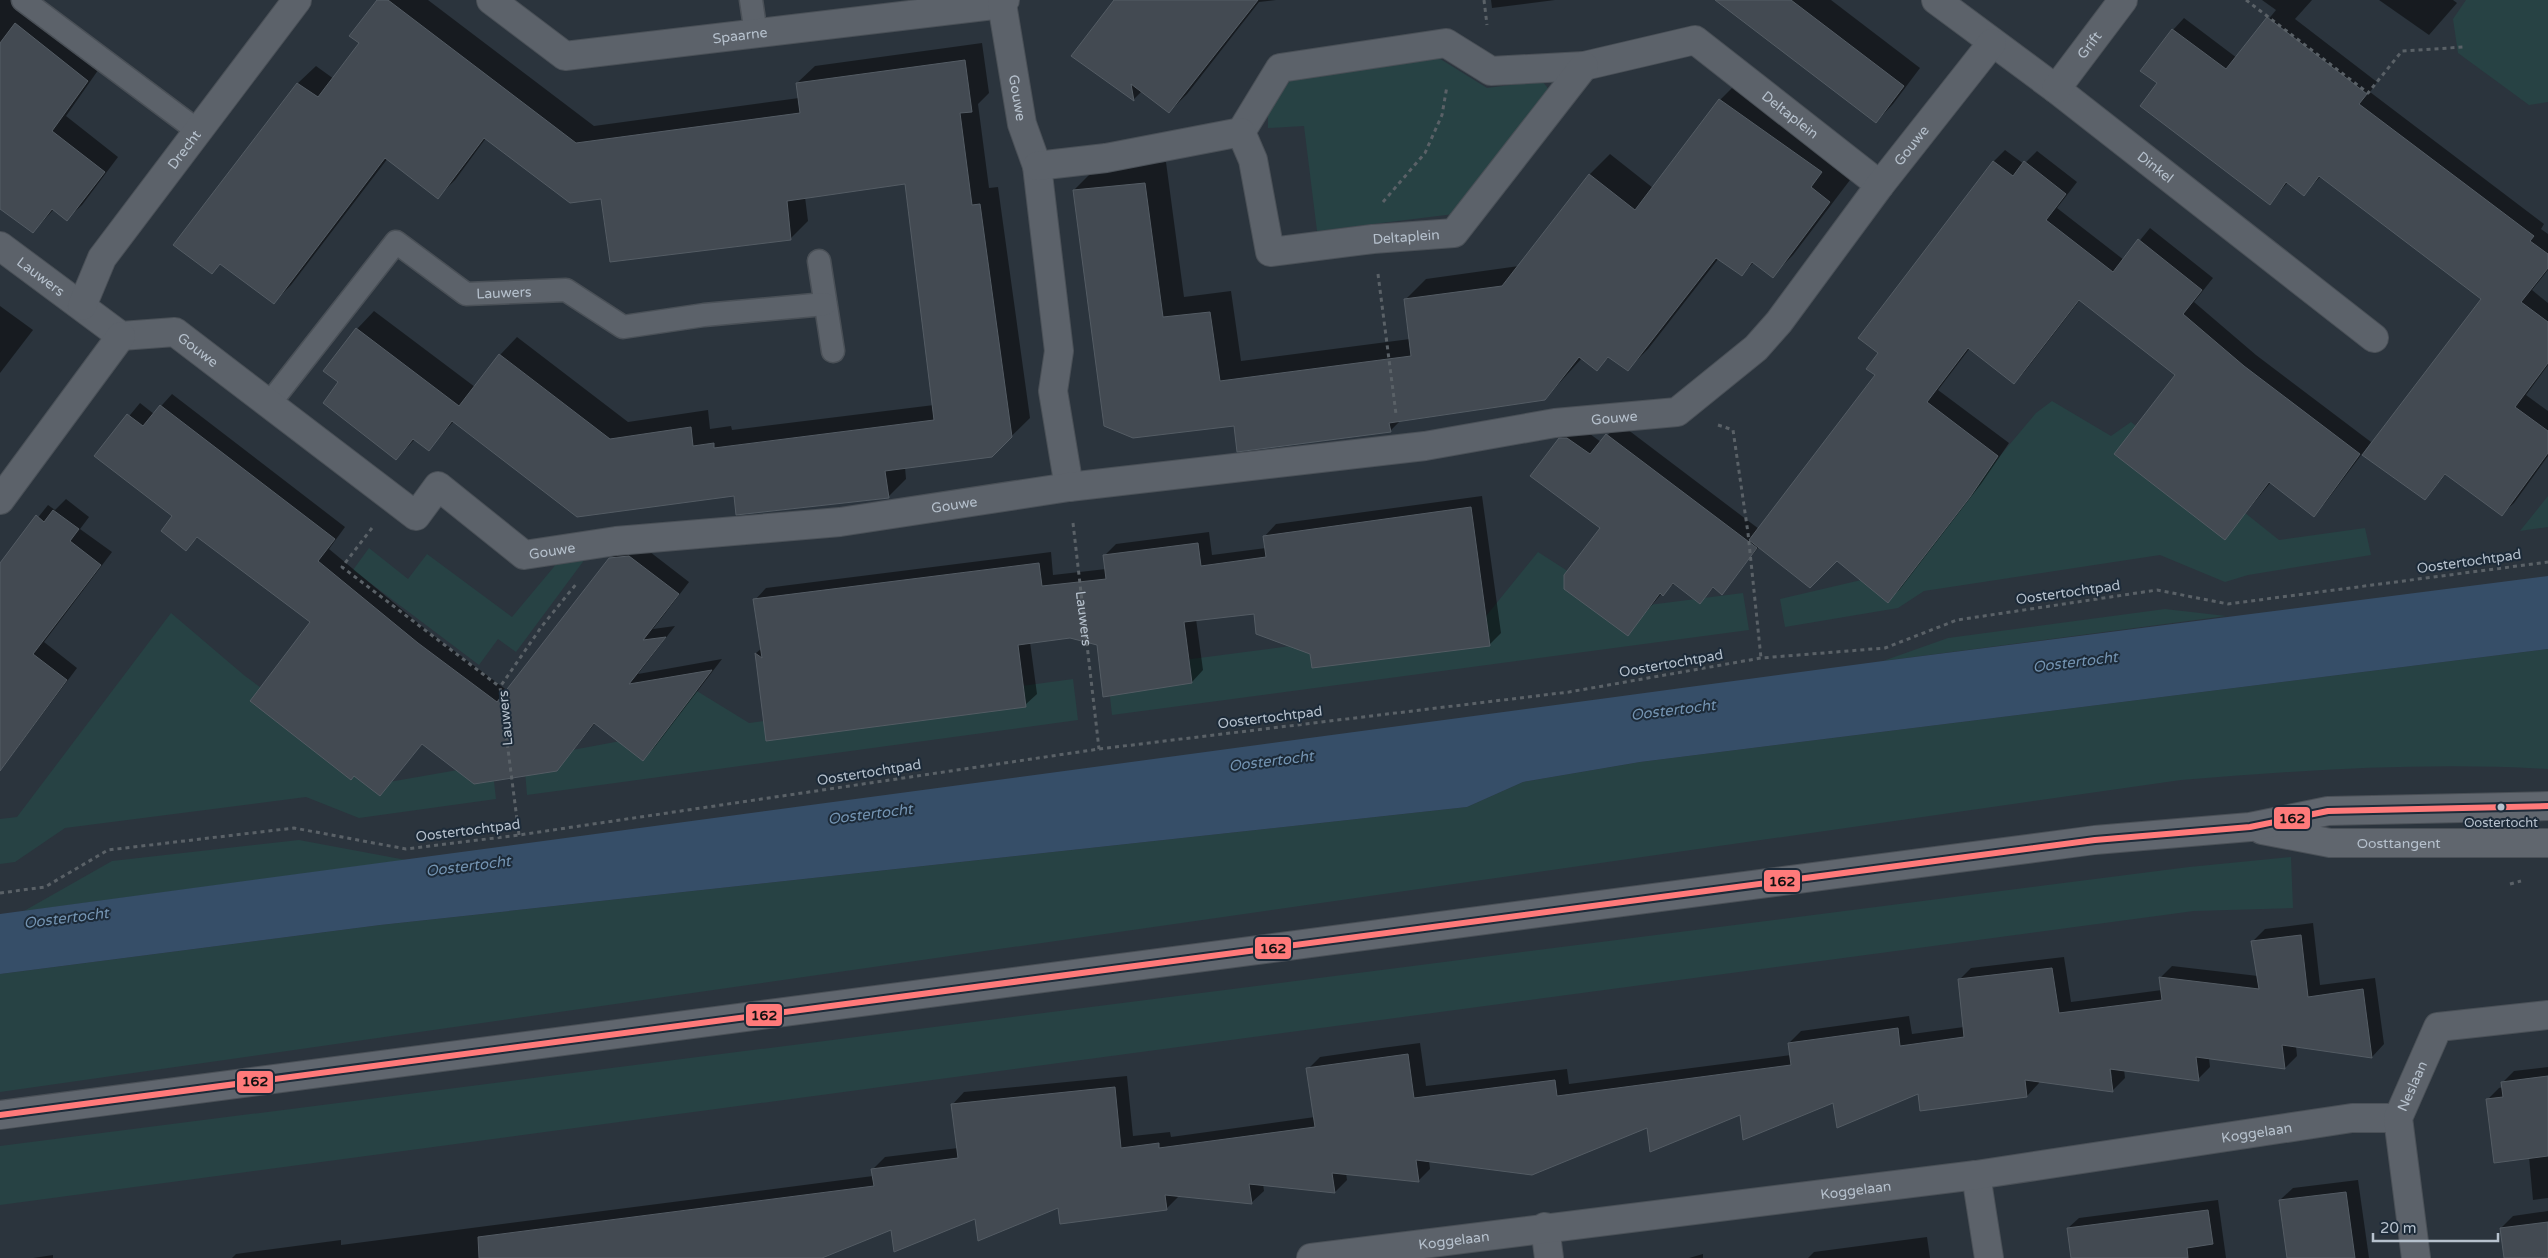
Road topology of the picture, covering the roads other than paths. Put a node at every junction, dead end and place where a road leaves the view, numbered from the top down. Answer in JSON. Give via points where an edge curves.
{"nodes":[{"id":1,"x":23,"y":0,"type":"edge"},
{"id":2,"x":297,"y":0,"type":"edge"},
{"id":3,"x":491,"y":0,"type":"edge"},
{"id":4,"x":751,"y":0,"type":"edge"},
{"id":5,"x":1936,"y":0,"type":"edge"},
{"id":6,"x":2123,"y":0,"type":"edge"},
{"id":7,"x":1004,"y":2,"type":"edge"},
{"id":8,"x":756,"y":34,"type":"junction"},
{"id":9,"x":1992,"y":43,"type":"junction"},
{"id":10,"x":1584,"y":66,"type":"junction"},
{"id":11,"x":2056,"y":89,"type":"junction"},
{"id":12,"x":198,"y":131,"type":"junction"},
{"id":13,"x":1241,"y":132,"type":"junction"},
{"id":14,"x":1037,"y":166,"type":"junction"},
{"id":15,"x":1880,"y":185,"type":"junction"},
{"id":16,"x":0,"y":246,"type":"edge"},
{"id":17,"x":819,"y":261,"type":"dead end"},
{"id":18,"x":824,"y":304,"type":"junction"},
{"id":19,"x":82,"y":306,"type":"junction"},
{"id":20,"x":121,"y":336,"type":"junction"},
{"id":21,"x":2374,"y":338,"type":"dead end"},
{"id":22,"x":833,"y":350,"type":"dead end"},
{"id":23,"x":268,"y":404,"type":"junction"},
{"id":24,"x":1068,"y":487,"type":"junction"},
{"id":25,"x":0,"y":500,"type":"edge"},
{"id":26,"x":2548,"y":806,"type":"edge"},
{"id":27,"x":2250,"y":828,"type":"junction"},
{"id":28,"x":2548,"y":843,"type":"edge"},
{"id":29,"x":2548,"y":1015,"type":"edge"},
{"id":30,"x":0,"y":1115,"type":"edge"},
{"id":31,"x":2398,"y":1118,"type":"junction"},
{"id":32,"x":1976,"y":1175,"type":"junction"},
{"id":33,"x":1545,"y":1227,"type":"junction"},
{"id":34,"x":1311,"y":1258,"type":"edge"},
{"id":35,"x":1549,"y":1258,"type":"edge"},
{"id":36,"x":1989,"y":1258,"type":"edge"},
{"id":37,"x":2416,"y":1258,"type":"edge"}],
"edges":[{"from":1,"to":12,"type":"lane"},
{"from":2,"to":12,"type":"street","name":"Drecht"},
{"from":3,"to":8,"type":"street","name":"Spaarne","via":[[566,56]]},
{"from":4,"to":8,"type":"lane"},
{"from":5,"to":9,"type":"street","name":"Dinkel"},
{"from":6,"to":11,"type":"street","name":"Grift"},
{"from":7,"to":8,"type":"street","name":"Spaarne"},
{"from":7,"to":14,"type":"street","name":"Gouwe","via":[[1022,124]]},
{"from":9,"to":11,"type":"street","name":"Dinkel"},
{"from":9,"to":15,"type":"street","name":"Gouwe"},
{"from":10,"to":13,"type":"street","name":"Deltaplein","via":[[1491,72],[1446,42],[1280,68]]},
{"from":10,"to":13,"type":"street","name":"Deltaplein","via":[[1454,232],[1270,252],[1254,160]]},
{"from":10,"to":15,"type":"street","name":"Deltaplein","via":[[1695,40]]},
{"from":11,"to":21,"type":"street","name":"Dinkel"},
{"from":12,"to":19,"type":"street","name":"Drecht","via":[[102,258]]},
{"from":13,"to":14,"type":"street","via":[[1106,158]]},
{"from":14,"to":24,"type":"street","name":"Gouwe","via":[[1059,351],[1053,391]]},
{"from":15,"to":24,"type":"street","name":"Gouwe","via":[[1774,329],[1756,348],[1677,412],[1545,425],[1425,446]]},
{"from":16,"to":19,"type":"street","name":"Lauwers"},
{"from":17,"to":18,"type":"lane"},
{"from":18,"to":22,"type":"lane"},
{"from":18,"to":23,"type":"lane","name":"Lauwers","via":[[704,315],[623,327],[566,290],[466,294],[396,242]]},
{"from":19,"to":20,"type":"street"},
{"from":20,"to":23,"type":"street","name":"Gouwe","via":[[175,332]]},
{"from":20,"to":25,"type":"street"},
{"from":23,"to":24,"type":"street","name":"Gouwe","via":[[416,516],[438,486],[524,555],[604,543],[840,522]]},
{"from":26,"to":27,"type":"main road","name":"Oosttangent","via":[[2328,812]]},
{"from":27,"to":28,"type":"main road","name":"Oosttangent","via":[[2330,843]]},
{"from":27,"to":30,"type":"main road","name":"Oosttangent","via":[[2075,843]]},
{"from":29,"to":31,"type":"street","name":"Neslaan","via":[[2438,1027]]},
{"from":31,"to":32,"type":"street","name":"Koggelaan","via":[[2352,1118]]},
{"from":31,"to":37,"type":"street","name":"Neslaan"},
{"from":32,"to":33,"type":"street","name":"Koggelaan"},
{"from":32,"to":36,"type":"street"},
{"from":33,"to":34,"type":"street","name":"Koggelaan"},
{"from":33,"to":35,"type":"street"}]}
